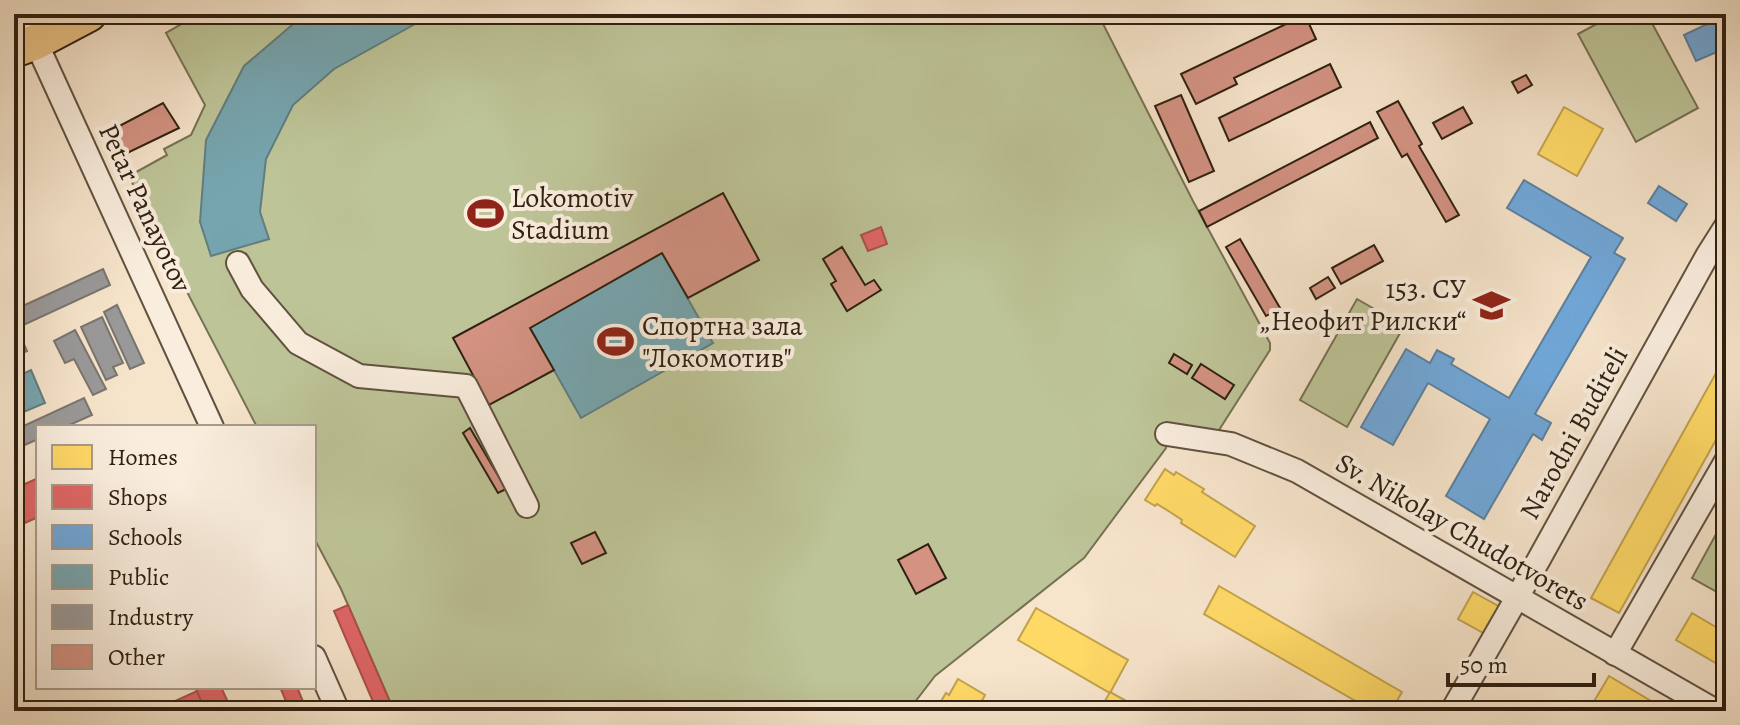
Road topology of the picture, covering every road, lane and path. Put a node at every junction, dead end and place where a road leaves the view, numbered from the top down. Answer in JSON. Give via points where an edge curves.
{"nodes":[{"id":1,"x":89,"y":14,"type":"edge"},
{"id":2,"x":22,"y":43,"type":"edge"},
{"id":3,"x":1726,"y":226,"type":"edge"},
{"id":4,"x":238,"y":263,"type":"dead end"},
{"id":5,"x":211,"y":425,"type":"edge"},
{"id":6,"x":1167,"y":434,"type":"dead end"},
{"id":7,"x":1726,"y":461,"type":"edge"},
{"id":8,"x":527,"y":506,"type":"dead end"},
{"id":9,"x":1517,"y":597,"type":"junction"},
{"id":10,"x":1615,"y":654,"type":"junction"},
{"id":11,"x":316,"y":662,"type":"edge"},
{"id":12,"x":338,"y":711,"type":"edge"},
{"id":13,"x":1452,"y":711,"type":"edge"},
{"id":14,"x":1716,"y":711,"type":"edge"}],
"edges":[{"from":1,"to":2,"type":"main road"},
{"from":2,"to":5,"type":"street","name":"Petar Panayotov"},
{"from":3,"to":9,"type":"street","name":"Narodni Buditeli"},
{"from":4,"to":8,"type":"street","via":[[252,289],[298,343],[359,376],[466,386]]},
{"from":6,"to":9,"type":"street","name":"Sv. Nikolay Chudotvorets","via":[[1231,444],[1297,471]]},
{"from":7,"to":10,"type":"street"},
{"from":9,"to":10,"type":"street","name":"Sv. Nikolay Chudotvorets"},
{"from":9,"to":13,"type":"street","name":"Narodni Buditeli"},
{"from":10,"to":14,"type":"street","name":"Sv. Nikolay Chudotvorets"},
{"from":11,"to":12,"type":"street"}]}
